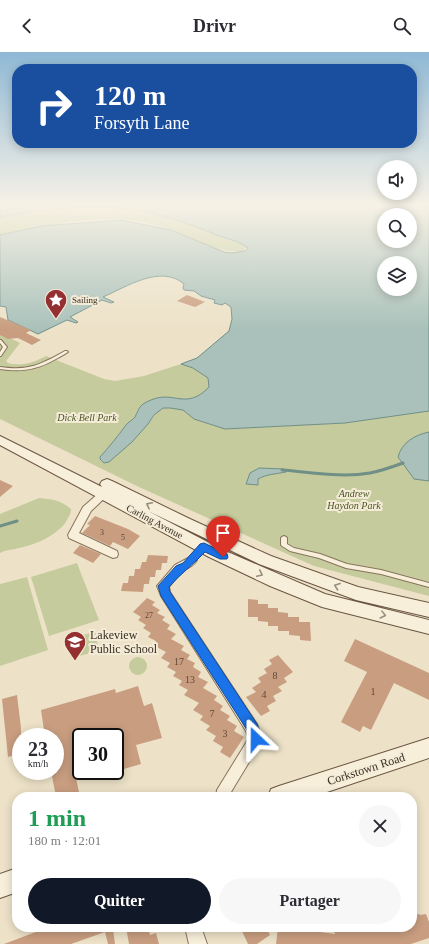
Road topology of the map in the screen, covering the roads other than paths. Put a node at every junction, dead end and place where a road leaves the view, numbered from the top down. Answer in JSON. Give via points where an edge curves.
{"nodes":[{"id":1,"x":0,"y":341,"type":"edge"},
{"id":2,"x":66,"y":352,"type":"dead end"},
{"id":3,"x":0,"y":355,"type":"edge"},
{"id":4,"x":0,"y":368,"type":"edge"},
{"id":5,"x":0,"y":429,"type":"edge"},
{"id":6,"x":0,"y":440,"type":"edge"},
{"id":7,"x":104,"y":494,"type":"junction"},
{"id":8,"x":284,"y":538,"type":"dead end"},
{"id":9,"x":204,"y":547,"type":"junction"},
{"id":10,"x":113,"y":554,"type":"dead end"},
{"id":11,"x":192,"y":560,"type":"joint"},
{"id":12,"x":429,"y":585,"type":"edge"},
{"id":13,"x":429,"y":610,"type":"edge"},
{"id":14,"x":429,"y":627,"type":"edge"},
{"id":15,"x":429,"y":748,"type":"edge"},
{"id":16,"x":224,"y":792,"type":"edge"},
{"id":17,"x":294,"y":792,"type":"edge"},
{"id":18,"x":12,"y":882,"type":"edge"},
{"id":19,"x":0,"y":886,"type":"edge"},
{"id":20,"x":194,"y":932,"type":"edge"},
{"id":21,"x":198,"y":944,"type":"edge"}],
"edges":[{"from":1,"to":3,"type":"lane","via":[[5,347]]},
{"from":2,"to":4,"type":"lane","via":[[31,368],[18,371]]},
{"from":13,"to":5,"type":"main road","name":"Carling Avenue","one_way":true,"via":[[356,593],[265,560],[184,523]]},
{"from":6,"to":7,"type":"main road","name":"Carling Avenue"},
{"from":7,"to":9,"type":"main road","name":"Carling Avenue"},
{"from":7,"to":10,"type":"street","via":[[87,509],[73,535]]},
{"from":8,"to":12,"type":"lane","via":[[284,545],[292,550],[320,556],[346,566]]},
{"from":9,"to":11,"type":"lane"},
{"from":9,"to":14,"type":"main road","name":"Carling Avenue","one_way":true,"via":[[276,582],[322,600]]},
{"from":11,"to":16,"type":"street","via":[[179,568],[163,586],[165,593],[252,728],[256,739]]},
{"from":15,"to":17,"type":"main road","name":"Corkstown Road"},
{"from":18,"to":19,"type":"main road"},
{"from":20,"to":21,"type":"street"}]}
